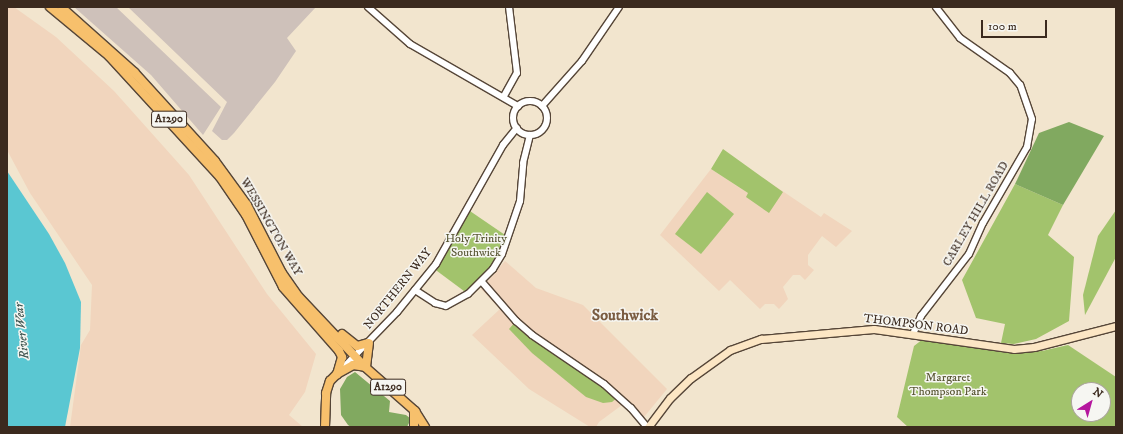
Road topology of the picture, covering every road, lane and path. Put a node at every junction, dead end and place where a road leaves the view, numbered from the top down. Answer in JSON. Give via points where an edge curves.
{"nodes":[{"id":1,"x":50,"y":7,"type":"edge"},
{"id":2,"x":61,"y":7,"type":"edge"},
{"id":3,"x":368,"y":7,"type":"edge"},
{"id":4,"x":509,"y":7,"type":"edge"},
{"id":5,"x":619,"y":7,"type":"edge"},
{"id":6,"x":936,"y":7,"type":"edge"},
{"id":7,"x":504,"y":96,"type":"junction"},
{"id":8,"x":518,"y":106,"type":"junction"},
{"id":9,"x":542,"y":106,"type":"junction"},
{"id":10,"x":517,"y":128,"type":"junction"},
{"id":11,"x":530,"y":135,"type":"junction"},
{"id":12,"x":482,"y":282,"type":"junction"},
{"id":13,"x":415,"y":290,"type":"junction"},
{"id":14,"x":311,"y":311,"type":"junction"},
{"id":15,"x":1116,"y":326,"type":"edge"},
{"id":16,"x":912,"y":334,"type":"junction"},
{"id":17,"x":368,"y":343,"type":"junction"},
{"id":18,"x":354,"y":355,"type":"junction"},
{"id":19,"x":366,"y":367,"type":"junction"},
{"id":20,"x":337,"y":374,"type":"junction"},
{"id":21,"x":412,"y":408,"type":"junction"},
{"id":22,"x":323,"y":425,"type":"edge"},
{"id":23,"x":414,"y":427,"type":"edge"},
{"id":24,"x":424,"y":427,"type":"edge"},
{"id":25,"x":648,"y":427,"type":"edge"}],
"edges":[{"from":1,"to":20,"type":"main road","name":"WESSINGTON WAY","number":"A1290","via":[[109,56],[220,177],[246,215],[283,287],[339,351],[342,357]]},
{"from":2,"to":14,"type":"main road","name":"WESSINGTON WAY","number":"A1290","via":[[114,51],[215,161],[247,205],[288,282]]},
{"from":3,"to":7,"type":"street","via":[[410,44]]},
{"from":4,"to":7,"type":"street","via":[[517,73]]},
{"from":5,"to":9,"type":"street","via":[[582,61]]},
{"from":6,"to":16,"type":"street","name":"CARLEY HILL ROAD","via":[[960,38],[1010,73],[1020,85],[1032,119],[1027,147],[983,223],[969,254],[921,316]]},
{"from":7,"to":8,"type":"street"},
{"from":8,"to":9,"type":"street","via":[[528,101]]},
{"from":8,"to":10,"type":"street","via":[[514,114]]},
{"from":9,"to":11,"type":"street","via":[[547,122],[541,131]]},
{"from":10,"to":11,"type":"street"},
{"from":10,"to":13,"type":"street","name":"NORTHERN WAY","via":[[503,145],[436,264]]},
{"from":11,"to":12,"type":"street","via":[[523,163],[520,201],[502,254]]},
{"from":12,"to":13,"type":"street","via":[[446,306],[434,304]]},
{"from":12,"to":25,"type":"street","via":[[516,321],[582,367],[617,396]]},
{"from":13,"to":17,"type":"street","name":"NORTHERN WAY"},
{"from":14,"to":17,"type":"main road","via":[[331,324],[353,344]]},
{"from":14,"to":18,"type":"main road","name":"WESSINGTON WAY","number":"A1290"},
{"from":15,"to":16,"type":"main road","name":"THOMPSON ROAD","via":[[1034,347],[1014,349]]},
{"from":16,"to":25,"type":"main road","name":"THOMPSON ROAD","via":[[857,328],[761,339],[742,345],[720,356],[691,378],[670,398]]},
{"from":17,"to":18,"type":"street","name":"NORTHERN WAY"},
{"from":17,"to":19,"type":"main road"},
{"from":18,"to":19,"type":"main road","name":"WESSINGTON WAY","number":"A1290"},
{"from":18,"to":20,"type":"street","name":"NORTHERN WAY"},
{"from":19,"to":20,"type":"main road","number":"A1290","via":[[353,365]]},
{"from":19,"to":21,"type":"main road","name":"WESSINGTON WAY","number":"A1290"},
{"from":20,"to":22,"type":"main road","name":"NORTHERN WAY","number":"A1290","via":[[326,393]]},
{"from":21,"to":23,"type":"main road","number":"A1290","via":[[416,419]]},
{"from":21,"to":24,"type":"main road","number":"A1290"}]}
